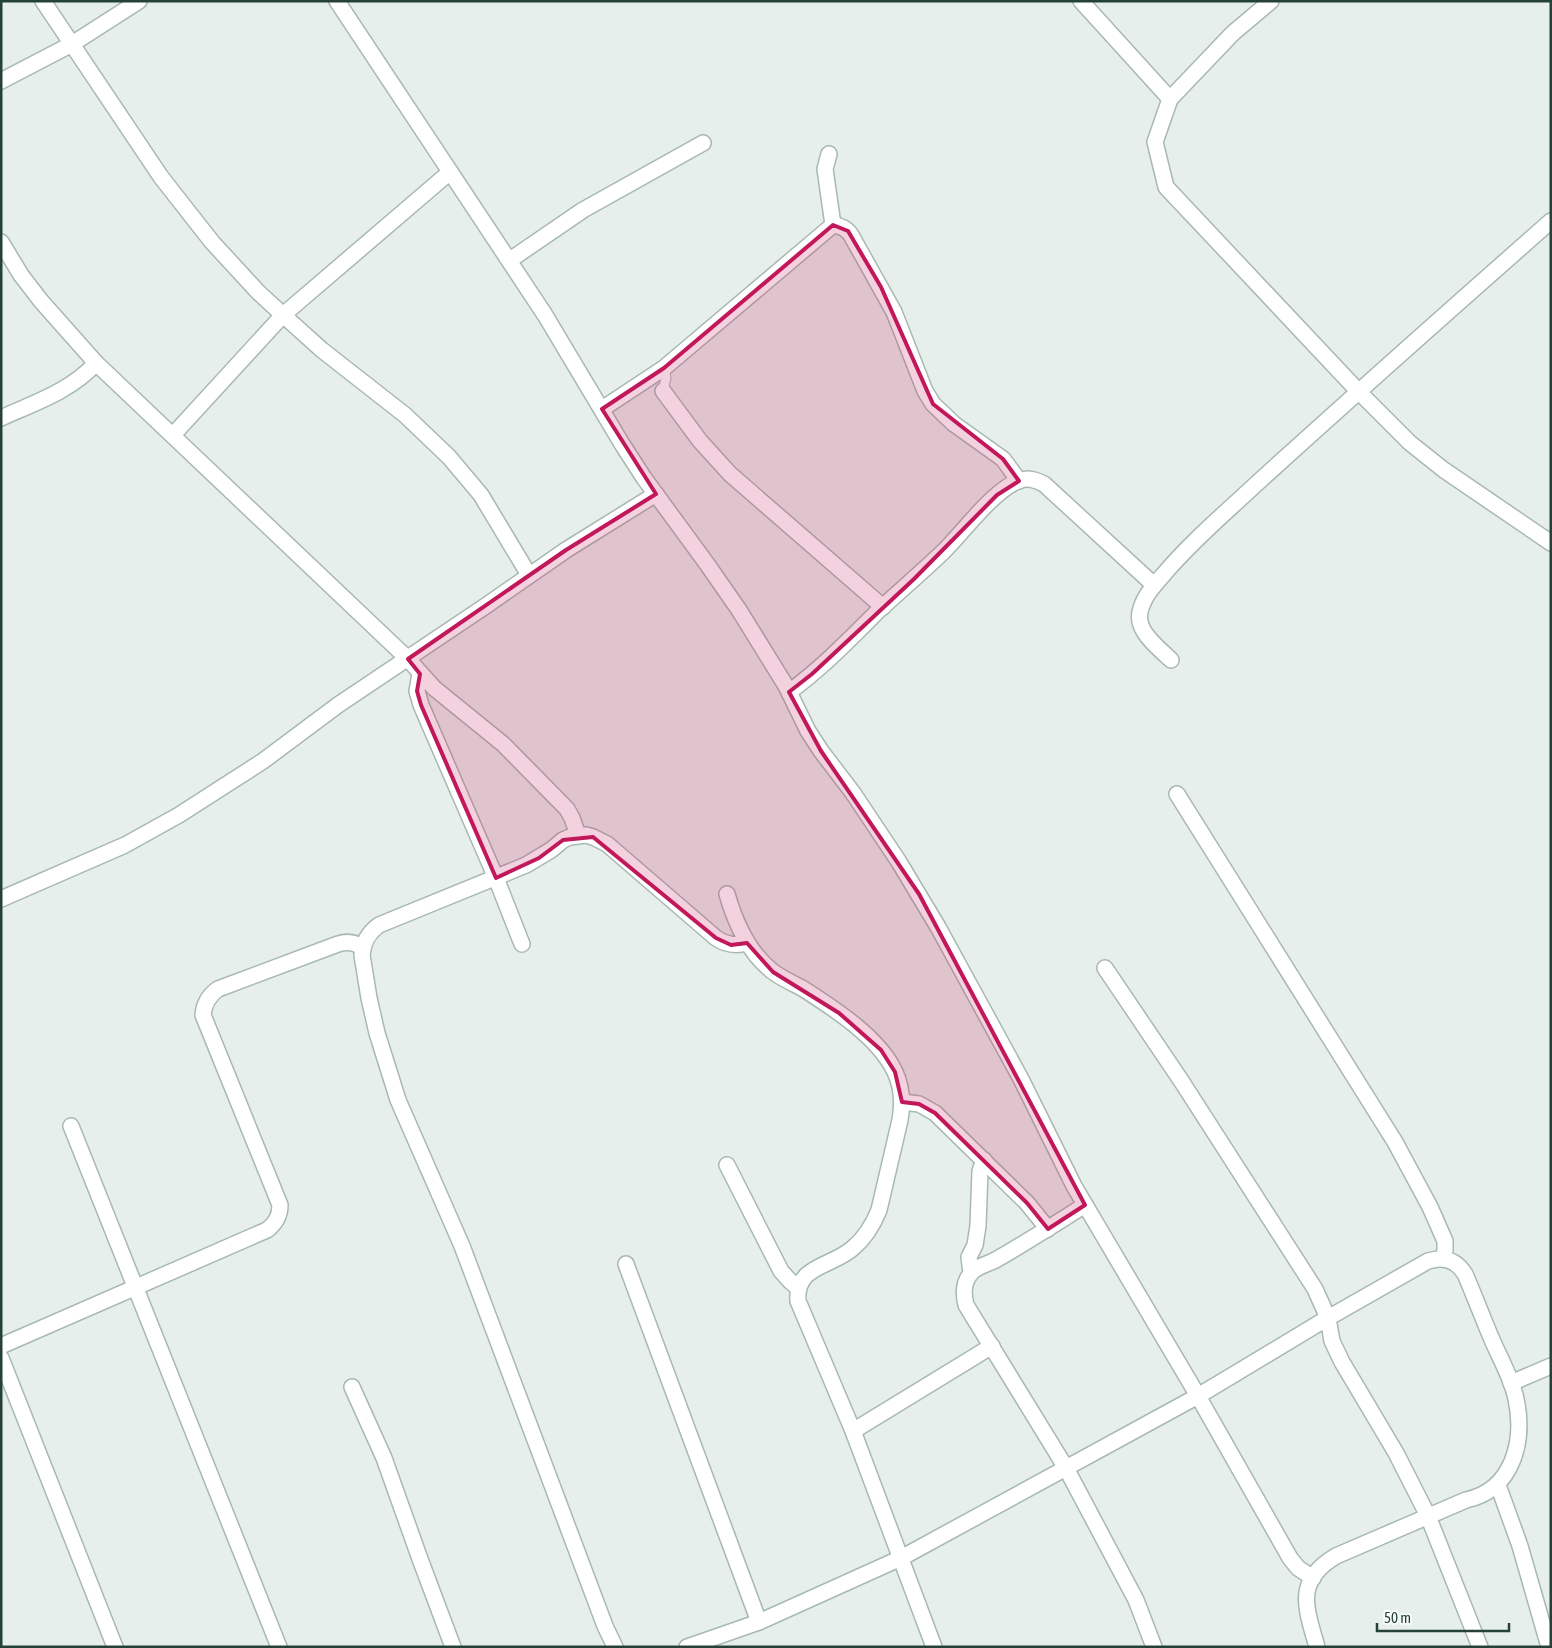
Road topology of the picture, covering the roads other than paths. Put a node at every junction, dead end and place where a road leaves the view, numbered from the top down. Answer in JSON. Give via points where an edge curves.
{"nodes":[{"id":1,"x":43,"y":1,"type":"edge"},
{"id":2,"x":139,"y":1,"type":"edge"},
{"id":3,"x":337,"y":1,"type":"edge"},
{"id":4,"x":1081,"y":1,"type":"edge"},
{"id":5,"x":1271,"y":1,"type":"edge"},
{"id":6,"x":72,"y":44,"type":"junction"},
{"id":7,"x":1,"y":81,"type":"edge"},
{"id":8,"x":1170,"y":99,"type":"junction"},
{"id":9,"x":703,"y":143,"type":"dead end"},
{"id":10,"x":829,"y":154,"type":"dead end"},
{"id":11,"x":450,"y":172,"type":"junction"},
{"id":12,"x":1551,"y":221,"type":"edge"},
{"id":13,"x":833,"y":225,"type":"junction"},
{"id":14,"x":1,"y":242,"type":"edge"},
{"id":15,"x":510,"y":260,"type":"junction"},
{"id":16,"x":283,"y":315,"type":"junction"},
{"id":17,"x":96,"y":363,"type":"junction"},
{"id":18,"x":664,"y":368,"type":"junction"},
{"id":19,"x":663,"y":391,"type":"joint"},
{"id":20,"x":1358,"y":391,"type":"junction"},
{"id":21,"x":602,"y":409,"type":"junction"},
{"id":22,"x":1,"y":418,"type":"edge"},
{"id":23,"x":173,"y":436,"type":"junction"},
{"id":24,"x":1019,"y":481,"type":"junction"},
{"id":25,"x":656,"y":494,"type":"junction"},
{"id":26,"x":1551,"y":543,"type":"edge"},
{"id":27,"x":530,"y":576,"type":"junction"},
{"id":28,"x":1156,"y":583,"type":"junction"},
{"id":29,"x":883,"y":607,"type":"junction"},
{"id":30,"x":408,"y":659,"type":"junction"},
{"id":31,"x":1171,"y":660,"type":"dead end"},
{"id":32,"x":420,"y":674,"type":"junction"},
{"id":33,"x":789,"y":692,"type":"junction"},
{"id":34,"x":1177,"y":794,"type":"dead end"},
{"id":35,"x":578,"y":835,"type":"junction"},
{"id":36,"x":496,"y":878,"type":"junction"},
{"id":37,"x":727,"y":894,"type":"dead end"},
{"id":38,"x":1,"y":899,"type":"edge"},
{"id":39,"x":747,"y":943,"type":"junction"},
{"id":40,"x":522,"y":944,"type":"dead end"},
{"id":41,"x":363,"y":948,"type":"junction"},
{"id":42,"x":1105,"y":968,"type":"dead end"},
{"id":43,"x":902,"y":1102,"type":"junction"},
{"id":44,"x":71,"y":1126,"type":"dead end"},
{"id":45,"x":984,"y":1160,"type":"junction"},
{"id":46,"x":727,"y":1166,"type":"dead end"},
{"id":47,"x":1085,"y":1204,"type":"junction"},
{"id":48,"x":1048,"y":1229,"type":"junction"},
{"id":49,"x":1443,"y":1258,"type":"junction"},
{"id":50,"x":626,"y":1264,"type":"dead end"},
{"id":51,"x":971,"y":1273,"type":"junction"},
{"id":52,"x":135,"y":1288,"type":"junction"},
{"id":53,"x":798,"y":1288,"type":"junction"},
{"id":54,"x":1328,"y":1318,"type":"junction"},
{"id":55,"x":1,"y":1346,"type":"edge"},
{"id":56,"x":992,"y":1346,"type":"junction"},
{"id":57,"x":1,"y":1358,"type":"edge"},
{"id":58,"x":1551,"y":1366,"type":"edge"},
{"id":59,"x":1511,"y":1383,"type":"junction"},
{"id":60,"x":352,"y":1386,"type":"dead end"},
{"id":61,"x":1198,"y":1396,"type":"junction"},
{"id":62,"x":854,"y":1431,"type":"junction"},
{"id":63,"x":1066,"y":1468,"type":"junction"},
{"id":64,"x":1498,"y":1485,"type":"junction"},
{"id":65,"x":1428,"y":1516,"type":"junction"},
{"id":66,"x":901,"y":1558,"type":"junction"},
{"id":67,"x":1313,"y":1578,"type":"junction"},
{"id":68,"x":759,"y":1622,"type":"junction"},
{"id":69,"x":115,"y":1647,"type":"edge"},
{"id":70,"x":279,"y":1647,"type":"edge"},
{"id":71,"x":453,"y":1647,"type":"edge"},
{"id":72,"x":615,"y":1647,"type":"edge"},
{"id":73,"x":687,"y":1647,"type":"edge"},
{"id":74,"x":934,"y":1647,"type":"edge"},
{"id":75,"x":1154,"y":1647,"type":"edge"},
{"id":76,"x":1317,"y":1647,"type":"edge"},
{"id":77,"x":1480,"y":1647,"type":"edge"},
{"id":78,"x":1549,"y":1647,"type":"edge"}],
"edges":[{"from":1,"to":6,"type":"street"},
{"from":2,"to":6,"type":"street"},
{"from":3,"to":11,"type":"street"},
{"from":4,"to":8,"type":"street"},
{"from":5,"to":8,"type":"street","via":[[1233,33]]},
{"from":6,"to":7,"type":"street"},
{"from":6,"to":16,"type":"street","via":[[186,210],[234,267]]},
{"from":8,"to":20,"type":"street","via":[[1155,142],[1166,187]]},
{"from":9,"to":15,"type":"street","via":[[583,210]]},
{"from":10,"to":13,"type":"street","via":[[825,170]]},
{"from":11,"to":15,"type":"street"},
{"from":11,"to":16,"type":"street"},
{"from":12,"to":20,"type":"street"},
{"from":13,"to":18,"type":"street"},
{"from":13,"to":24,"type":"street","via":[[848,231],[881,287],[933,404],[1002,460]]},
{"from":14,"to":17,"type":"street","via":[[41,301]]},
{"from":15,"to":21,"type":"street"},
{"from":16,"to":23,"type":"street"},
{"from":16,"to":27,"type":"street","via":[[405,415],[449,457],[481,495]]},
{"from":17,"to":22,"type":"street","via":[[71,385]]},
{"from":17,"to":23,"type":"street"},
{"from":18,"to":19,"type":"lane"},
{"from":18,"to":21,"type":"street"},
{"from":19,"to":29,"type":"street","via":[[695,435],[730,474]]},
{"from":20,"to":26,"type":"street","via":[[1437,465]]},
{"from":20,"to":28,"type":"street","via":[[1176,559]]},
{"from":21,"to":25,"type":"street"},
{"from":23,"to":30,"type":"street"},
{"from":24,"to":28,"type":"street","via":[[1030,479],[1044,484]]},
{"from":24,"to":29,"type":"street","via":[[997,495]]},
{"from":25,"to":27,"type":"street"},
{"from":25,"to":33,"type":"street","via":[[728,595]]},
{"from":27,"to":30,"type":"street"},
{"from":28,"to":31,"type":"street","via":[[1140,609],[1141,623],[1147,636]]},
{"from":29,"to":33,"type":"street"},
{"from":30,"to":32,"type":"street"},
{"from":30,"to":38,"type":"street","via":[[338,705],[263,761],[179,815],[125,845]]},
{"from":32,"to":35,"type":"street","via":[[448,701],[503,744],[567,809]]},
{"from":32,"to":36,"type":"street","via":[[418,698]]},
{"from":33,"to":47,"type":"street","via":[[821,752],[877,828],[919,894],[1021,1079]]},
{"from":34,"to":49,"type":"street","via":[[1396,1142],[1445,1241]]},
{"from":35,"to":36,"type":"street","via":[[563,840],[533,862]]},
{"from":35,"to":39,"type":"street","via":[[593,837],[607,844],[716,938],[731,945]]},
{"from":36,"to":40,"type":"street"},
{"from":36,"to":41,"type":"street","via":[[378,925]]},
{"from":37,"to":39,"type":"street"},
{"from":39,"to":43,"type":"street","via":[[773,972],[839,1014],[880,1050],[895,1072]]},
{"from":41,"to":52,"type":"street","via":[[353,943],[338,944],[218,989],[208,999],[203,1015],[280,1205],[279,1216],[268,1230]]},
{"from":41,"to":72,"type":"street","via":[[375,1024],[398,1100],[462,1246]]},
{"from":42,"to":54,"type":"street","via":[[1266,1211],[1315,1289]]},
{"from":43,"to":45,"type":"street","via":[[919,1104],[935,1113]]},
{"from":43,"to":53,"type":"street","via":[[875,1220],[852,1249],[810,1271]]},
{"from":44,"to":52,"type":"street"},
{"from":45,"to":48,"type":"street","via":[[1028,1203]]},
{"from":45,"to":51,"type":"street","via":[[980,1171],[978,1226],[969,1257]]},
{"from":46,"to":53,"type":"street","via":[[781,1271]]},
{"from":47,"to":48,"type":"street"},
{"from":47,"to":61,"type":"street"},
{"from":48,"to":51,"type":"street"},
{"from":49,"to":54,"type":"street","via":[[1428,1261]]},
{"from":49,"to":59,"type":"street","via":[[1456,1263],[1465,1274]]},
{"from":50,"to":68,"type":"street"},
{"from":51,"to":56,"type":"street","via":[[964,1288],[966,1305]]},
{"from":52,"to":55,"type":"street"},
{"from":52,"to":70,"type":"street"},
{"from":53,"to":62,"type":"street","via":[[798,1301]]},
{"from":54,"to":61,"type":"street"},
{"from":54,"to":65,"type":"street","via":[[1332,1341],[1342,1362],[1396,1453]]},
{"from":56,"to":62,"type":"street"},
{"from":56,"to":63,"type":"street"},
{"from":57,"to":69,"type":"street"},
{"from":58,"to":59,"type":"street"},
{"from":59,"to":64,"type":"street","via":[[1518,1412],[1517,1444],[1509,1469]]},
{"from":60,"to":71,"type":"street","via":[[384,1458]]},
{"from":61,"to":63,"type":"street"},
{"from":61,"to":67,"type":"street","via":[[1290,1558]]},
{"from":62,"to":66,"type":"street"},
{"from":63,"to":66,"type":"street"},
{"from":63,"to":75,"type":"street","via":[[1136,1600]]},
{"from":64,"to":65,"type":"street","via":[[1478,1497]]},
{"from":64,"to":78,"type":"street","via":[[1520,1546]]},
{"from":65,"to":67,"type":"street","via":[[1336,1556]]},
{"from":65,"to":77,"type":"street"},
{"from":66,"to":68,"type":"street"},
{"from":66,"to":74,"type":"street"},
{"from":67,"to":76,"type":"street","via":[[1306,1606]]},
{"from":68,"to":73,"type":"street"}]}
